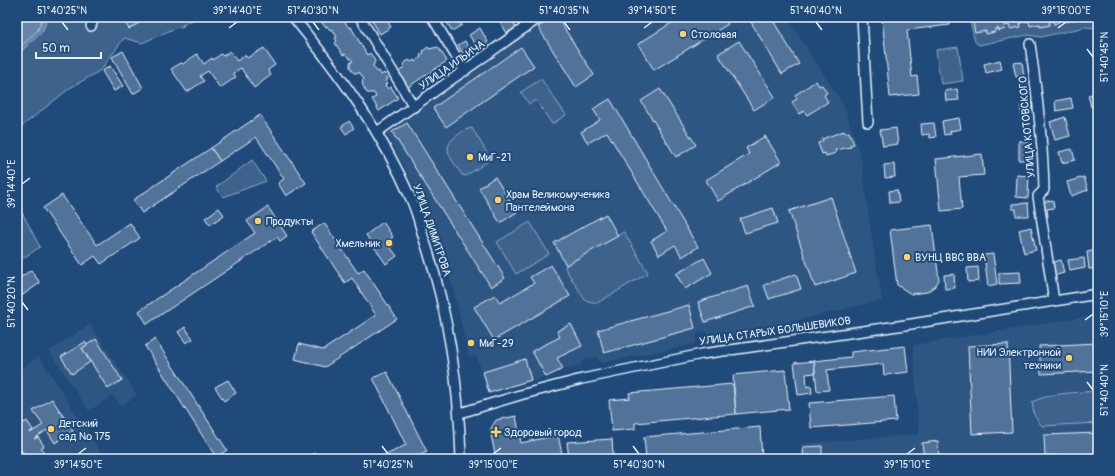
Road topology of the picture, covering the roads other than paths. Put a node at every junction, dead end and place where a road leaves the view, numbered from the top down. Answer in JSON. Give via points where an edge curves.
{"nodes":[{"id":1,"x":94,"y":17,"type":"edge"},
{"id":2,"x":293,"y":17,"type":"edge"},
{"id":3,"x":360,"y":17,"type":"edge"},
{"id":4,"x":432,"y":17,"type":"edge"},
{"id":5,"x":520,"y":17,"type":"edge"},
{"id":6,"x":540,"y":17,"type":"edge"},
{"id":7,"x":862,"y":17,"type":"edge"},
{"id":8,"x":91,"y":26,"type":"dead end"},
{"id":9,"x":527,"y":27,"type":"junction"},
{"id":10,"x":1030,"y":44,"type":"dead end"},
{"id":11,"x":465,"y":71,"type":"junction"},
{"id":12,"x":414,"y":107,"type":"junction"},
{"id":13,"x":868,"y":122,"type":"dead end"},
{"id":14,"x":377,"y":132,"type":"junction"},
{"id":15,"x":1098,"y":294,"type":"edge"},
{"id":16,"x":1054,"y":301,"type":"junction"},
{"id":17,"x":460,"y":413,"type":"junction"},
{"id":18,"x":462,"y":459,"type":"edge"}],
"edges":[{"from":1,"to":8,"type":"street"},
{"from":2,"to":14,"type":"street","name":"УЛИЦА ДИМИТРОВА","via":[[328,59]]},
{"from":3,"to":12,"type":"street"},
{"from":4,"to":11,"type":"street"},
{"from":5,"to":9,"type":"street"},
{"from":6,"to":9,"type":"street","name":"УЛИЦА ИЛЬИЧА"},
{"from":7,"to":13,"type":"street"},
{"from":9,"to":11,"type":"street","name":"УЛИЦА ИЛЬИЧА"},
{"from":10,"to":16,"type":"street","name":"УЛИЦА КОТОВСКОГО","via":[[1043,155],[1044,190],[1038,196],[1038,205]]},
{"from":11,"to":12,"type":"street","name":"УЛИЦА ИЛЬИЧА"},
{"from":12,"to":14,"type":"street","name":"УЛИЦА ИЛЬИЧА"},
{"from":14,"to":17,"type":"street","name":"УЛИЦА ДИМИТРОВА","via":[[412,200],[434,268],[455,366]]},
{"from":15,"to":16,"type":"street","name":"УЛИЦА СТАРЫХ БОЛЬШЕВИКОВ"},
{"from":16,"to":17,"type":"street","name":"УЛИЦА СТАРЫХ БОЛЬШЕВИКОВ","via":[[702,354],[520,395]]},
{"from":17,"to":18,"type":"street","name":"УЛИЦА ДИМИТРОВА"}]}
